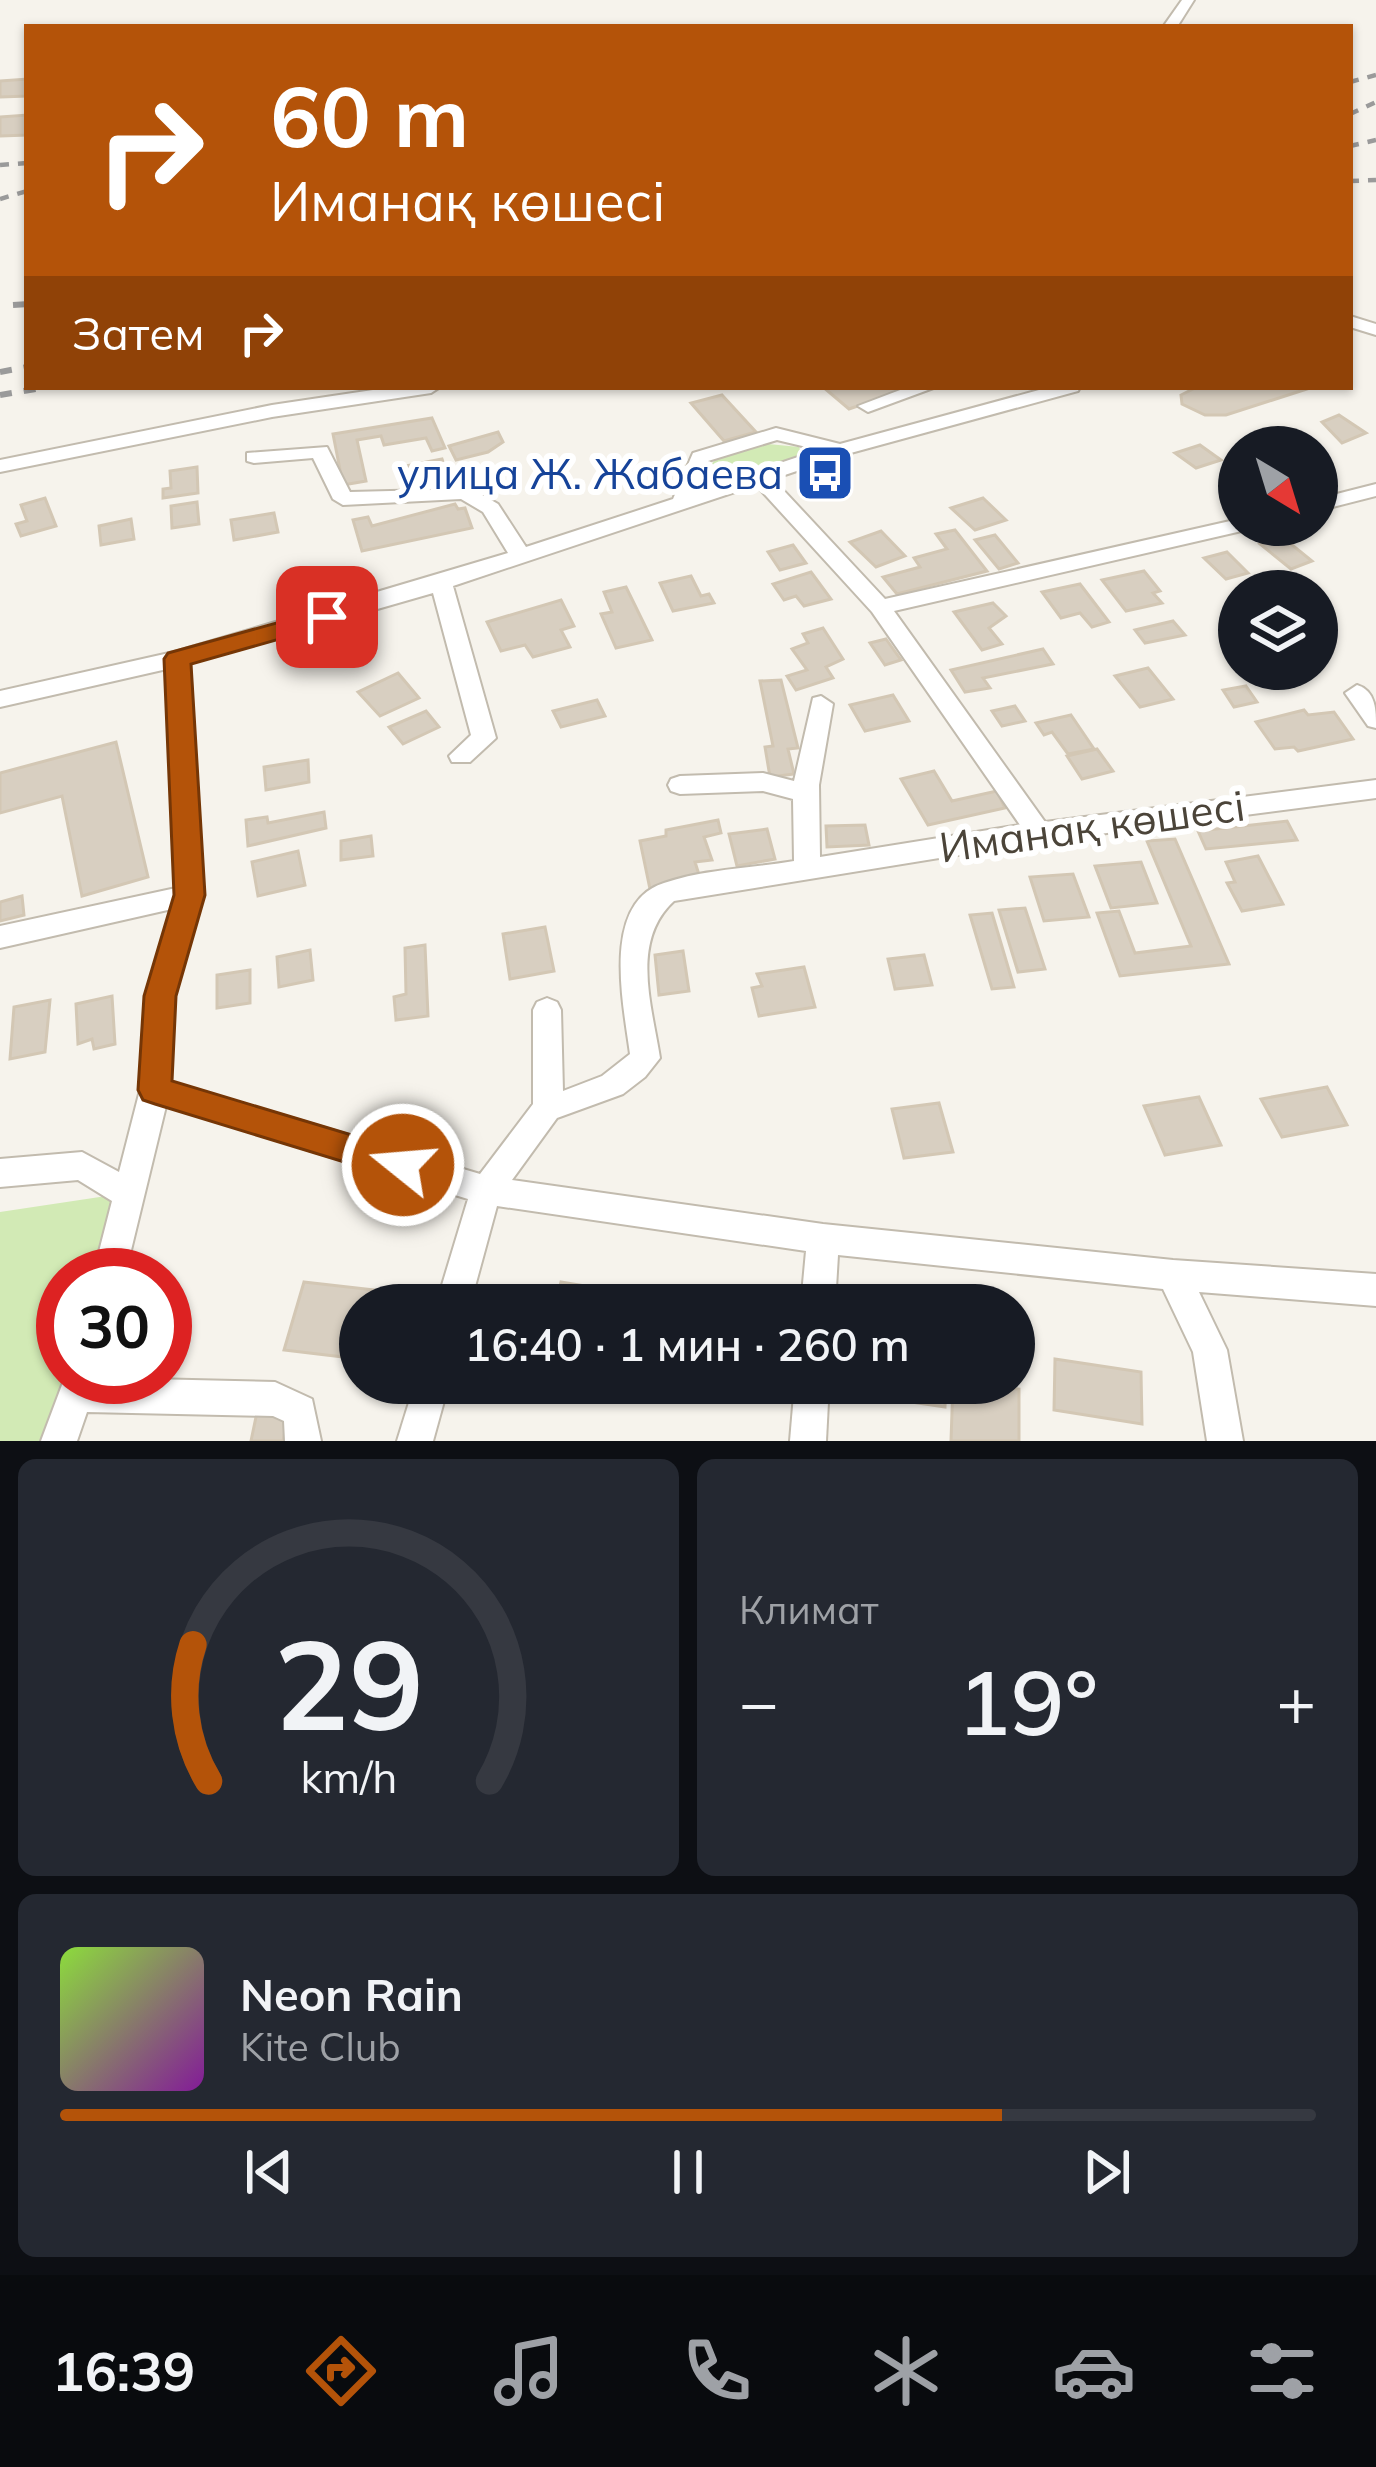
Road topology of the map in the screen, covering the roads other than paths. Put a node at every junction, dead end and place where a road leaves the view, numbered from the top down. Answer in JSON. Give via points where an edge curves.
{"nodes":[{"id":1,"x":411,"y":390,"type":"edge"},
{"id":2,"x":918,"y":390,"type":"edge"},
{"id":3,"x":1051,"y":390,"type":"edge"},
{"id":4,"x":868,"y":406,"type":"dead end"},
{"id":5,"x":840,"y":450,"type":"junction"},
{"id":6,"x":254,"y":457,"type":"dead end"},
{"id":7,"x":0,"y":466,"type":"edge"},
{"id":8,"x":759,"y":476,"type":"junction"},
{"id":9,"x":1376,"y":490,"type":"edge"},
{"id":10,"x":1338,"y":500,"type":"edge"},
{"id":11,"x":682,"y":501,"type":"junction"},
{"id":12,"x":1218,"y":530,"type":"edge"},
{"id":13,"x":521,"y":557,"type":"junction"},
{"id":14,"x":441,"y":583,"type":"junction"},
{"id":15,"x":880,"y":607,"type":"junction"},
{"id":16,"x":178,"y":659,"type":"junction"},
{"id":17,"x":1357,"y":693,"type":"dead end"},
{"id":18,"x":0,"y":699,"type":"edge"},
{"id":19,"x":821,"y":704,"type":"dead end"},
{"id":20,"x":1376,"y":720,"type":"edge"},
{"id":21,"x":461,"y":756,"type":"dead end"},
{"id":22,"x":680,"y":785,"type":"dead end"},
{"id":23,"x":1376,"y":789,"type":"edge"},
{"id":24,"x":804,"y":793,"type":"junction"},
{"id":25,"x":1038,"y":832,"type":"junction"},
{"id":26,"x":808,"y":866,"type":"junction"},
{"id":27,"x":190,"y":895,"type":"junction"},
{"id":28,"x":0,"y":937,"type":"edge"},
{"id":29,"x":547,"y":1010,"type":"dead end"},
{"id":30,"x":155,"y":1090,"type":"junction"},
{"id":31,"x":548,"y":1107,"type":"junction"},
{"id":32,"x":0,"y":1173,"type":"edge"},
{"id":33,"x":486,"y":1190,"type":"junction"},
{"id":34,"x":130,"y":1196,"type":"junction"},
{"id":35,"x":823,"y":1238,"type":"junction"},
{"id":36,"x":116,"y":1248,"type":"edge"},
{"id":37,"x":1173,"y":1275,"type":"junction"},
{"id":38,"x":459,"y":1284,"type":"edge"},
{"id":39,"x":820,"y":1284,"type":"edge"},
{"id":40,"x":1376,"y":1290,"type":"edge"},
{"id":41,"x":192,"y":1393,"type":"edge"},
{"id":42,"x":73,"y":1404,"type":"edge"},
{"id":43,"x":426,"y":1404,"type":"edge"},
{"id":44,"x":811,"y":1404,"type":"edge"},
{"id":45,"x":59,"y":1441,"type":"edge"},
{"id":46,"x":303,"y":1441,"type":"edge"},
{"id":47,"x":416,"y":1441,"type":"edge"},
{"id":48,"x":808,"y":1441,"type":"edge"},
{"id":49,"x":1225,"y":1441,"type":"edge"}],
"edges":[{"from":1,"to":7,"type":"street"},
{"from":2,"to":4,"type":"street"},
{"from":3,"to":5,"type":"street"},
{"from":5,"to":8,"type":"street"},
{"from":5,"to":11,"type":"street","via":[[776,434],[700,457]]},
{"from":6,"to":13,"type":"street","via":[[320,451],[343,499],[465,493],[490,508]]},
{"from":8,"to":11,"type":"street"},
{"from":8,"to":15,"type":"street"},
{"from":9,"to":10,"type":"street"},
{"from":11,"to":13,"type":"street"},
{"from":12,"to":15,"type":"street"},
{"from":13,"to":14,"type":"street"},
{"from":14,"to":16,"type":"street"},
{"from":14,"to":21,"type":"street","via":[[484,738]]},
{"from":15,"to":25,"type":"street"},
{"from":16,"to":18,"type":"street"},
{"from":16,"to":27,"type":"street"},
{"from":17,"to":20,"type":"street"},
{"from":19,"to":24,"type":"street"},
{"from":22,"to":24,"type":"street","via":[[763,782]]},
{"from":23,"to":25,"type":"street","name":"Иманақ көшесі"},
{"from":24,"to":26,"type":"street"},
{"from":25,"to":26,"type":"street","name":"Иманақ көшесі"},
{"from":26,"to":31,"type":"street","name":"Иманақ көшесі","via":[[667,892],[647,904],[632,948],[645,1058],[627,1078]]},
{"from":27,"to":28,"type":"street"},
{"from":27,"to":30,"type":"street","via":[[160,996]]},
{"from":29,"to":31,"type":"street"},
{"from":30,"to":33,"type":"street"},
{"from":30,"to":34,"type":"street"},
{"from":31,"to":33,"type":"street"},
{"from":32,"to":34,"type":"street","via":[[82,1166]]},
{"from":33,"to":35,"type":"street"},
{"from":33,"to":38,"type":"street"},
{"from":34,"to":36,"type":"street"},
{"from":35,"to":37,"type":"street"},
{"from":35,"to":39,"type":"street"},
{"from":37,"to":40,"type":"street"},
{"from":37,"to":49,"type":"street","via":[[1210,1350]]},
{"from":41,"to":46,"type":"street","via":[[275,1399],[301,1412]]},
{"from":42,"to":45,"type":"street"},
{"from":43,"to":47,"type":"street"},
{"from":44,"to":48,"type":"street"}]}
